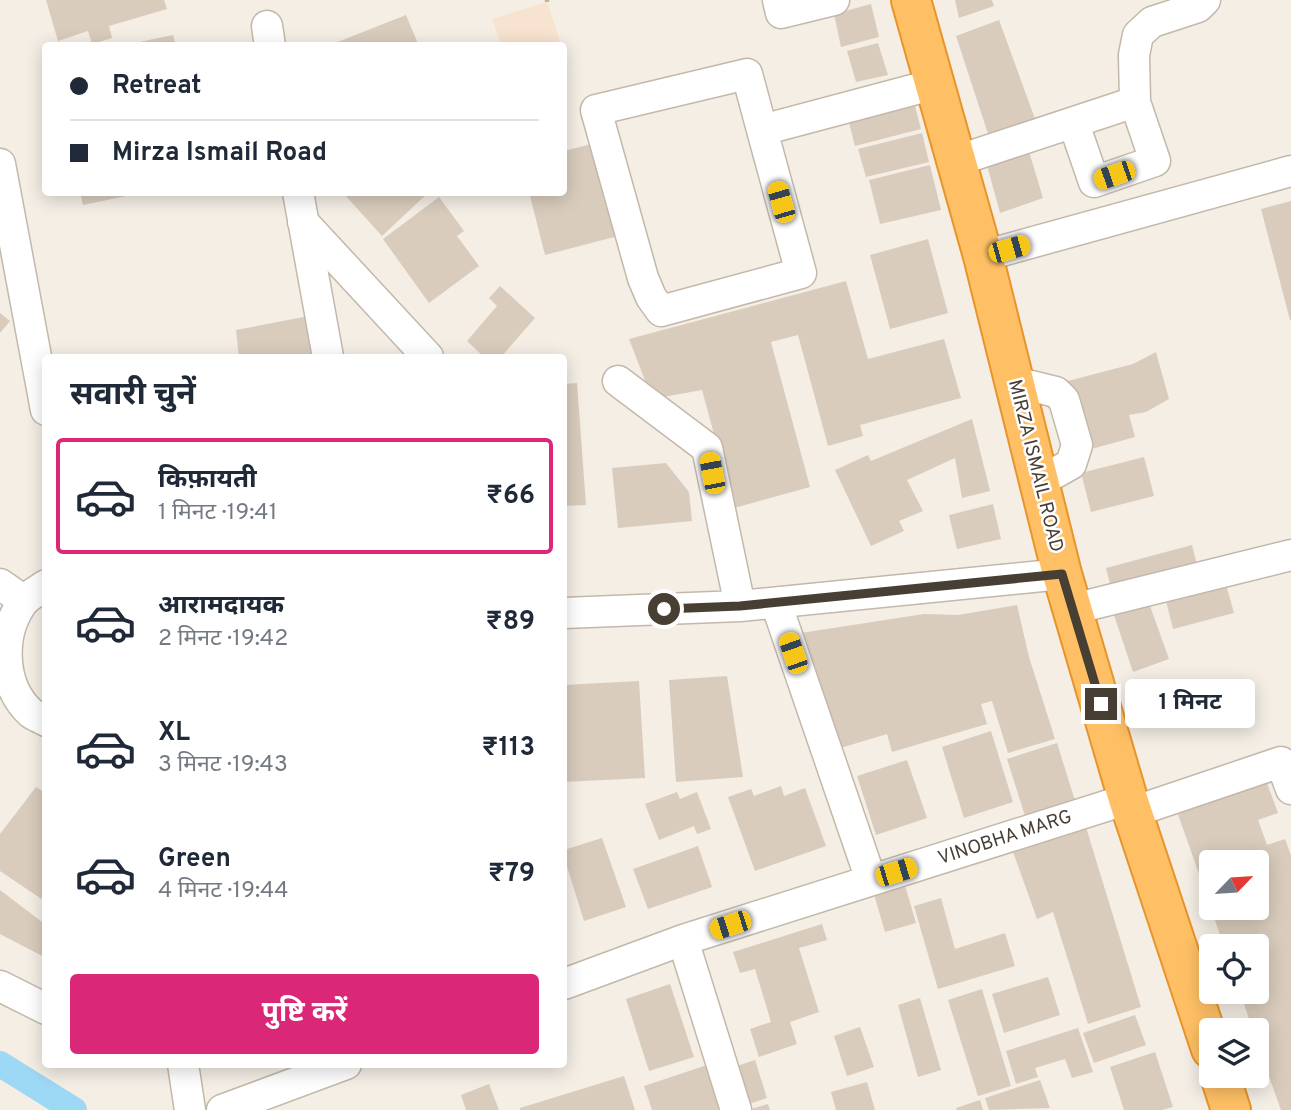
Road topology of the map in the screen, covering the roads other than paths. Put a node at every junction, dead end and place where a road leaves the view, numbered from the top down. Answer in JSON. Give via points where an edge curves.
{"nodes":[{"id":1,"x":778,"y":0,"type":"edge"},
{"id":2,"x":834,"y":0,"type":"edge"},
{"id":3,"x":911,"y":0,"type":"edge"},
{"id":4,"x":1205,"y":0,"type":"edge"},
{"id":5,"x":935,"y":84,"type":"junction"},
{"id":6,"x":1135,"y":102,"type":"junction"},
{"id":7,"x":1074,"y":124,"type":"junction"},
{"id":8,"x":762,"y":130,"type":"junction"},
{"id":9,"x":956,"y":161,"type":"junction"},
{"id":10,"x":0,"y":164,"type":"edge"},
{"id":11,"x":1291,"y":171,"type":"edge"},
{"id":12,"x":299,"y":196,"type":"edge"},
{"id":13,"x":303,"y":222,"type":"junction"},
{"id":14,"x":983,"y":256,"type":"junction"},
{"id":15,"x":327,"y":354,"type":"edge"},
{"id":16,"x":425,"y":354,"type":"edge"},
{"id":17,"x":618,"y":381,"type":"dead end"},
{"id":18,"x":42,"y":389,"type":"edge"},
{"id":19,"x":1291,"y":555,"type":"edge"},
{"id":20,"x":23,"y":590,"type":"edge"},
{"id":21,"x":1068,"y":592,"type":"junction"},
{"id":22,"x":776,"y":603,"type":"junction"},
{"id":23,"x":740,"y":606,"type":"junction"},
{"id":24,"x":567,"y":612,"type":"edge"},
{"id":25,"x":42,"y":719,"type":"edge"},
{"id":26,"x":1291,"y":789,"type":"edge"},
{"id":27,"x":1130,"y":805,"type":"junction"},
{"id":28,"x":871,"y":880,"type":"junction"},
{"id":29,"x":683,"y":940,"type":"junction"},
{"id":30,"x":567,"y":983,"type":"edge"},
{"id":31,"x":0,"y":986,"type":"edge"},
{"id":32,"x":42,"y":1007,"type":"edge"},
{"id":33,"x":1201,"y":1018,"type":"edge"},
{"id":34,"x":184,"y":1068,"type":"edge"},
{"id":35,"x":335,"y":1068,"type":"edge"},
{"id":36,"x":1224,"y":1088,"type":"edge"},
{"id":37,"x":190,"y":1110,"type":"edge"},
{"id":38,"x":222,"y":1110,"type":"edge"},
{"id":39,"x":736,"y":1110,"type":"edge"},
{"id":40,"x":1231,"y":1110,"type":"edge"}],
"edges":[{"from":1,"to":2,"type":"street","via":[[781,13]]},
{"from":3,"to":5,"type":"highway","name":"MIRZA ISMAIL ROAD"},
{"from":4,"to":6,"type":"street","via":[[1198,7],[1152,22],[1138,35]]},
{"from":5,"to":8,"type":"street"},
{"from":5,"to":9,"type":"highway","name":"MIRZA ISMAIL ROAD"},
{"from":6,"to":7,"type":"street"},
{"from":6,"to":7,"type":"street","via":[[1155,162],[1094,182]]},
{"from":7,"to":9,"type":"street"},
{"from":8,"to":8,"type":"street","via":[[801,273],[661,311],[643,278],[596,110],[747,74]]},
{"from":9,"to":14,"type":"highway","name":"MIRZA ISMAIL ROAD"},
{"from":10,"to":18,"type":"street"},
{"from":11,"to":14,"type":"street"},
{"from":12,"to":13,"type":"street"},
{"from":13,"to":15,"type":"street"},
{"from":13,"to":16,"type":"street"},
{"from":14,"to":21,"type":"highway","name":"MIRZA ISMAIL ROAD"},
{"from":17,"to":23,"type":"street","via":[[707,448]]},
{"from":19,"to":21,"type":"street"},
{"from":20,"to":25,"type":"street","via":[[4,650],[11,685],[31,712]]},
{"from":21,"to":22,"type":"street"},
{"from":21,"to":27,"type":"highway","name":"MIRZA ISMAIL ROAD"},
{"from":22,"to":23,"type":"street"},
{"from":22,"to":28,"type":"street"},
{"from":23,"to":24,"type":"street"},
{"from":26,"to":27,"type":"street","name":"VINOBHA MARG","via":[[1281,762]]},
{"from":27,"to":28,"type":"street","name":"VINOBHA MARG"},
{"from":27,"to":33,"type":"highway","name":"MIRZA ISMAIL ROAD"},
{"from":28,"to":29,"type":"street","name":"VINOBHA MARG"},
{"from":29,"to":30,"type":"street","name":"VINOBHA MARG"},
{"from":29,"to":39,"type":"street"},
{"from":31,"to":32,"type":"street"},
{"from":34,"to":37,"type":"street"},
{"from":35,"to":38,"type":"street"},
{"from":36,"to":40,"type":"highway"}]}
